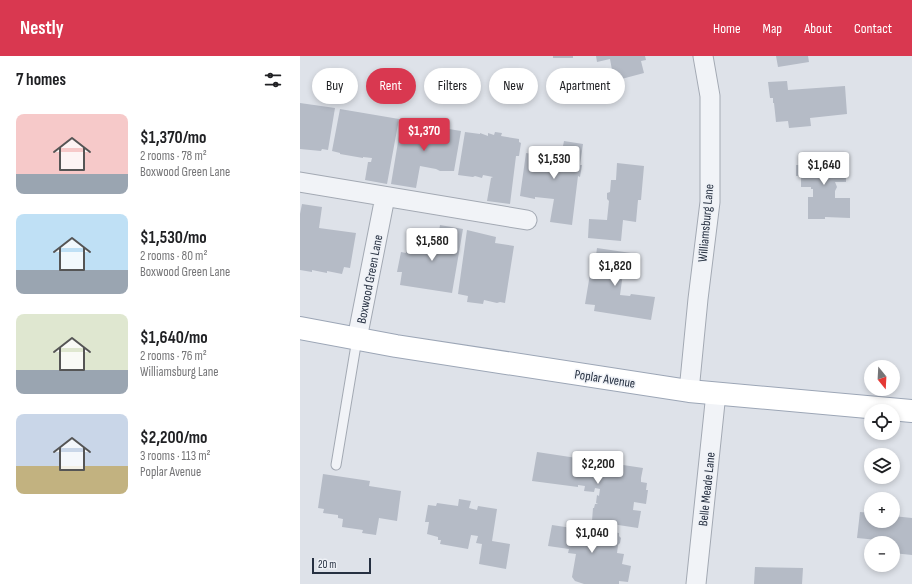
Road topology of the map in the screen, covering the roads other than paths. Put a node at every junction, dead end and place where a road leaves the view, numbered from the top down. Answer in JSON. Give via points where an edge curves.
{"nodes":[{"id":1,"x":703,"y":56,"type":"edge"},
{"id":2,"x":300,"y":182,"type":"edge"},
{"id":3,"x":385,"y":197,"type":"junction"},
{"id":4,"x":527,"y":220,"type":"dead end"},
{"id":5,"x":300,"y":328,"type":"edge"},
{"id":6,"x":357,"y":339,"type":"junction"},
{"id":7,"x":689,"y":391,"type":"junction"},
{"id":8,"x":716,"y":393,"type":"junction"},
{"id":9,"x":912,"y":411,"type":"edge"},
{"id":10,"x":336,"y":465,"type":"dead end"},
{"id":11,"x":696,"y":584,"type":"edge"}],
"edges":[{"from":1,"to":7,"type":"street","name":"Williamsburg Lane","via":[[710,96],[710,202]]},
{"from":2,"to":3,"type":"street"},
{"from":3,"to":4,"type":"street"},
{"from":3,"to":6,"type":"street","name":"Boxwood Green Lane"},
{"from":5,"to":6,"type":"main road","name":"Poplar Avenue"},
{"from":6,"to":7,"type":"main road","name":"Poplar Avenue"},
{"from":6,"to":10,"type":"lane"},
{"from":7,"to":8,"type":"main road","name":"Poplar Avenue"},
{"from":8,"to":9,"type":"main road","name":"Poplar Avenue"},
{"from":8,"to":11,"type":"street","name":"Belle Meade Lane"}]}
